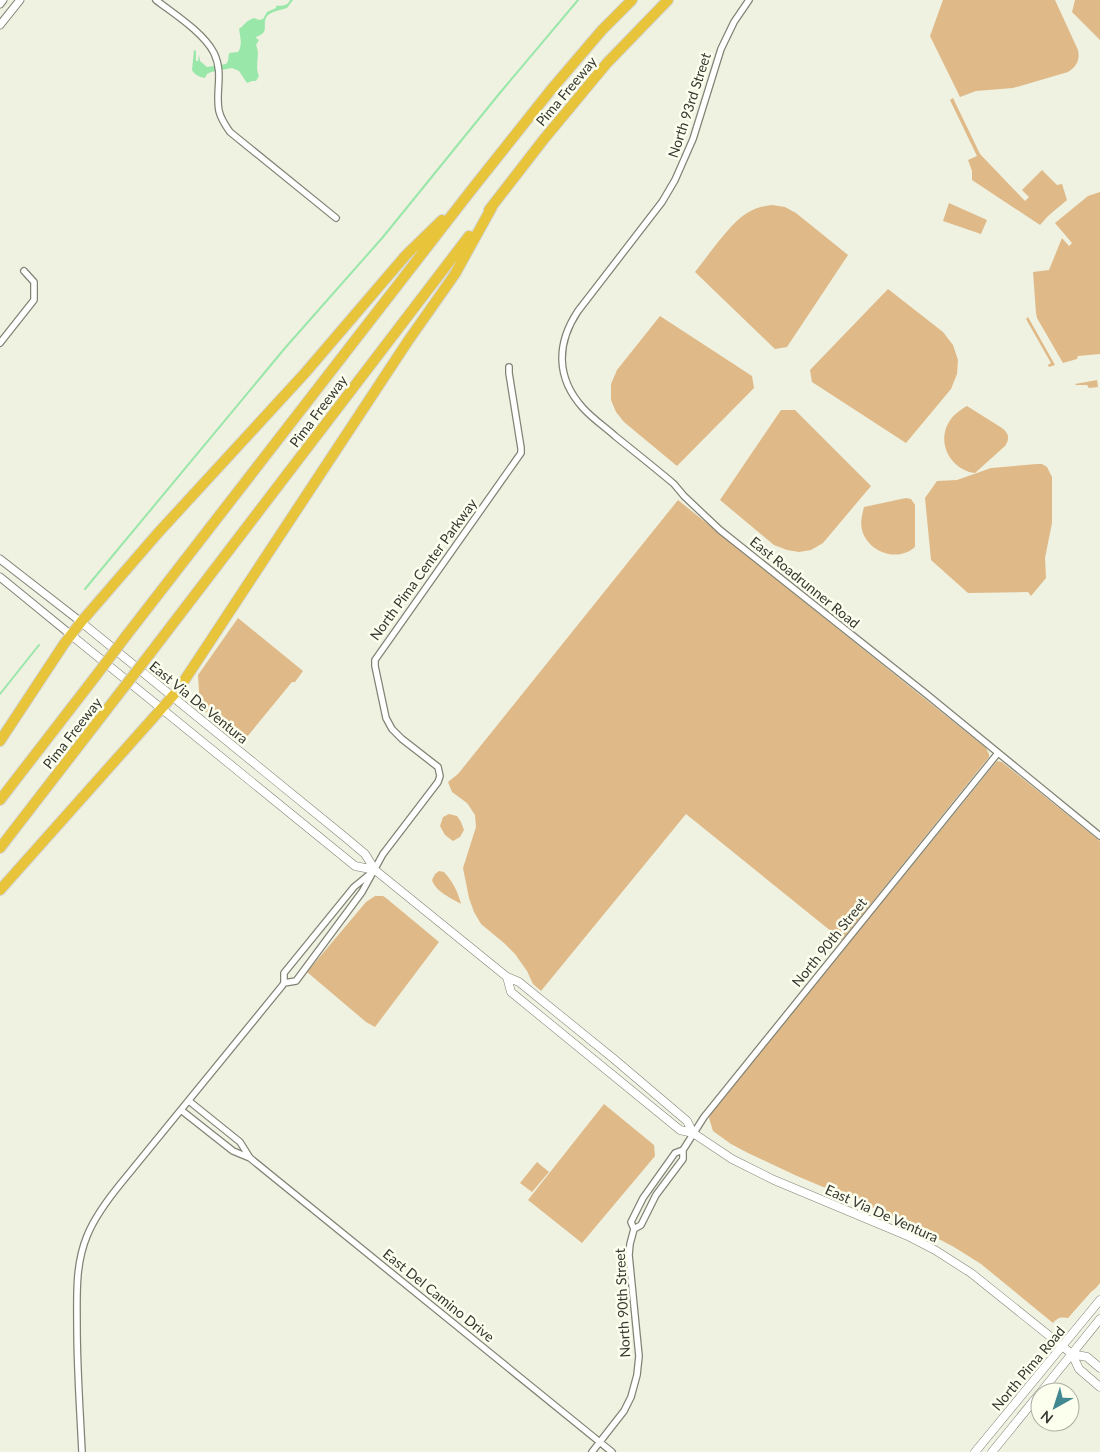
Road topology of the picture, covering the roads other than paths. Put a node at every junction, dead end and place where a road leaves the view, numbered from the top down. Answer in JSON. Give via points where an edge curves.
{"nodes":[{"id":1,"x":4,"y":0,"type":"edge"},
{"id":2,"x":20,"y":0,"type":"edge"},
{"id":3,"x":156,"y":0,"type":"edge"},
{"id":4,"x":632,"y":0,"type":"edge"},
{"id":5,"x":668,"y":0,"type":"edge"},
{"id":6,"x":749,"y":0,"type":"edge"},
{"id":7,"x":0,"y":4,"type":"edge"},
{"id":8,"x":0,"y":24,"type":"edge"},
{"id":9,"x":469,"y":193,"type":"junction"},
{"id":10,"x":492,"y":206,"type":"junction"},
{"id":11,"x":336,"y":218,"type":"dead end"},
{"id":12,"x":24,"y":271,"type":"dead end"},
{"id":13,"x":578,"y":311,"type":"joint"},
{"id":14,"x":0,"y":344,"type":"edge"},
{"id":15,"x":510,"y":367,"type":"dead end"},
{"id":16,"x":0,"y":559,"type":"edge"},
{"id":17,"x":0,"y":576,"type":"edge"},
{"id":18,"x":81,"y":622,"type":"junction"},
{"id":19,"x":71,"y":635,"type":"junction"},
{"id":20,"x":172,"y":697,"type":"junction"},
{"id":21,"x":162,"y":709,"type":"junction"},
{"id":22,"x":0,"y":741,"type":"edge"},
{"id":23,"x":998,"y":753,"type":"junction"},
{"id":24,"x":0,"y":800,"type":"edge"},
{"id":25,"x":1100,"y":836,"type":"edge"},
{"id":26,"x":0,"y":848,"type":"edge"},
{"id":27,"x":375,"y":870,"type":"junction"},
{"id":28,"x":0,"y":890,"type":"edge"},
{"id":29,"x":507,"y":978,"type":"junction"},
{"id":30,"x":284,"y":983,"type":"junction"},
{"id":31,"x":185,"y":1105,"type":"junction"},
{"id":32,"x":694,"y":1133,"type":"junction"},
{"id":33,"x":683,"y":1150,"type":"junction"},
{"id":34,"x":250,"y":1158,"type":"junction"},
{"id":35,"x":634,"y":1229,"type":"junction"},
{"id":36,"x":1100,"y":1300,"type":"edge"},
{"id":37,"x":1100,"y":1319,"type":"edge"},
{"id":38,"x":1061,"y":1346,"type":"junction"},
{"id":39,"x":1072,"y":1354,"type":"junction"},
{"id":40,"x":1100,"y":1368,"type":"edge"},
{"id":41,"x":1048,"y":1382,"type":"edge"},
{"id":42,"x":1100,"y":1387,"type":"edge"},
{"id":43,"x":1030,"y":1404,"type":"edge"},
{"id":44,"x":600,"y":1442,"type":"junction"},
{"id":45,"x":82,"y":1452,"type":"edge"},
{"id":46,"x":592,"y":1452,"type":"edge"},
{"id":47,"x":612,"y":1452,"type":"edge"},
{"id":48,"x":975,"y":1452,"type":"edge"},
{"id":49,"x":992,"y":1452,"type":"edge"}],
"edges":[{"from":1,"to":7,"type":"street"},
{"from":2,"to":8,"type":"street"},
{"from":3,"to":11,"type":"street","via":[[203,38],[214,53],[219,76],[219,112],[230,132]]},
{"from":4,"to":9,"type":"highway","name":"Pima Freeway","via":[[602,30]]},
{"from":5,"to":10,"type":"highway","name":"Pima Freeway","via":[[607,63]]},
{"from":6,"to":13,"type":"street","name":"North 93rd Street","via":[[721,49],[693,140],[675,180],[662,202]]},
{"from":9,"to":18,"type":"highway","via":[[406,255],[305,373]]},
{"from":9,"to":24,"type":"highway","name":"Pima Freeway","bridge":true},
{"from":10,"to":20,"type":"highway","via":[[455,274]]},
{"from":10,"to":26,"type":"highway","name":"Pima Freeway","bridge":true},
{"from":12,"to":14,"type":"street","via":[[34,282],[34,300]]},
{"from":13,"to":23,"type":"street","name":"East Roadrunner Road","via":[[566,335],[562,358],[568,388],[584,409],[674,484],[720,530]]},
{"from":15,"to":27,"type":"street","name":"North Pima Center Parkway","via":[[521,453],[375,660],[386,718],[392,729],[438,767],[440,776],[436,786],[383,854]]},
{"from":16,"to":18,"type":"street","name":"East Via De Ventura"},
{"from":17,"to":19,"type":"street","name":"East Via De Ventura"},
{"from":18,"to":19,"type":"highway"},
{"from":18,"to":20,"type":"main road","name":"East Via De Ventura"},
{"from":19,"to":21,"type":"main road","name":"East Via De Ventura"},
{"from":19,"to":22,"type":"highway"},
{"from":20,"to":21,"type":"highway"},
{"from":20,"to":27,"type":"main road","name":"East Via De Ventura","via":[[365,854]]},
{"from":21,"to":27,"type":"main road","name":"East Via De Ventura","via":[[355,866]]},
{"from":21,"to":28,"type":"highway"},
{"from":23,"to":25,"type":"street","name":"East Roadrunner Road"},
{"from":23,"to":32,"type":"street","name":"North 90th Street","via":[[709,1110]]},
{"from":27,"to":29,"type":"main road","name":"East Via De Ventura"},
{"from":27,"to":30,"type":"street","name":"North Pima Center Parkway","via":[[354,887],[284,973]]},
{"from":27,"to":30,"type":"street","name":"North Pima Center Parkway","via":[[296,980]]},
{"from":29,"to":32,"type":"main road","name":"East Via De Ventura","via":[[519,982],[621,1065],[687,1121]]},
{"from":29,"to":32,"type":"main road","name":"East Via De Ventura","via":[[511,992],[680,1130]]},
{"from":30,"to":31,"type":"street","name":"North Pima Center Parkway"},
{"from":31,"to":34,"type":"street","name":"East Del Camino Drive","via":[[233,1151]]},
{"from":31,"to":34,"type":"street","name":"East Del Camino Drive","via":[[240,1142]]},
{"from":31,"to":45,"type":"street","name":"North Pima Center Parkway","via":[[100,1211],[82,1252],[76,1289]]},
{"from":32,"to":33,"type":"street","name":"North 90th Street"},
{"from":32,"to":38,"type":"main road","name":"East Via De Ventura","via":[[732,1159],[762,1174],[908,1236],[940,1253],[971,1273]]},
{"from":33,"to":35,"type":"street","name":"North 90th Street","via":[[683,1159],[656,1195],[641,1225]]},
{"from":33,"to":35,"type":"street","name":"North 90th Street","via":[[675,1153],[643,1198],[631,1222]]},
{"from":34,"to":44,"type":"street","name":"East Del Camino Drive"},
{"from":35,"to":44,"type":"street","name":"North 90th Street","via":[[629,1255],[639,1356],[637,1375],[631,1398]]},
{"from":36,"to":38,"type":"main road","name":"North Pima Road"},
{"from":37,"to":39,"type":"main road","name":"North Pima Road"},
{"from":38,"to":39,"type":"main road","name":"East Via De Ventura"},
{"from":38,"to":48,"type":"main road","name":"North Pima Road"},
{"from":39,"to":40,"type":"main road","name":"East Via De Ventura","via":[[1087,1357]]},
{"from":39,"to":41,"type":"main road","name":"North Pima Road"},
{"from":39,"to":42,"type":"main road","name":"East Via De Ventura","via":[[1080,1369]]},
{"from":43,"to":49,"type":"main road","name":"North Pima Road"},
{"from":44,"to":46,"type":"street","name":"North 90th Street"},
{"from":44,"to":47,"type":"street","name":"East Del Camino Drive"}]}
